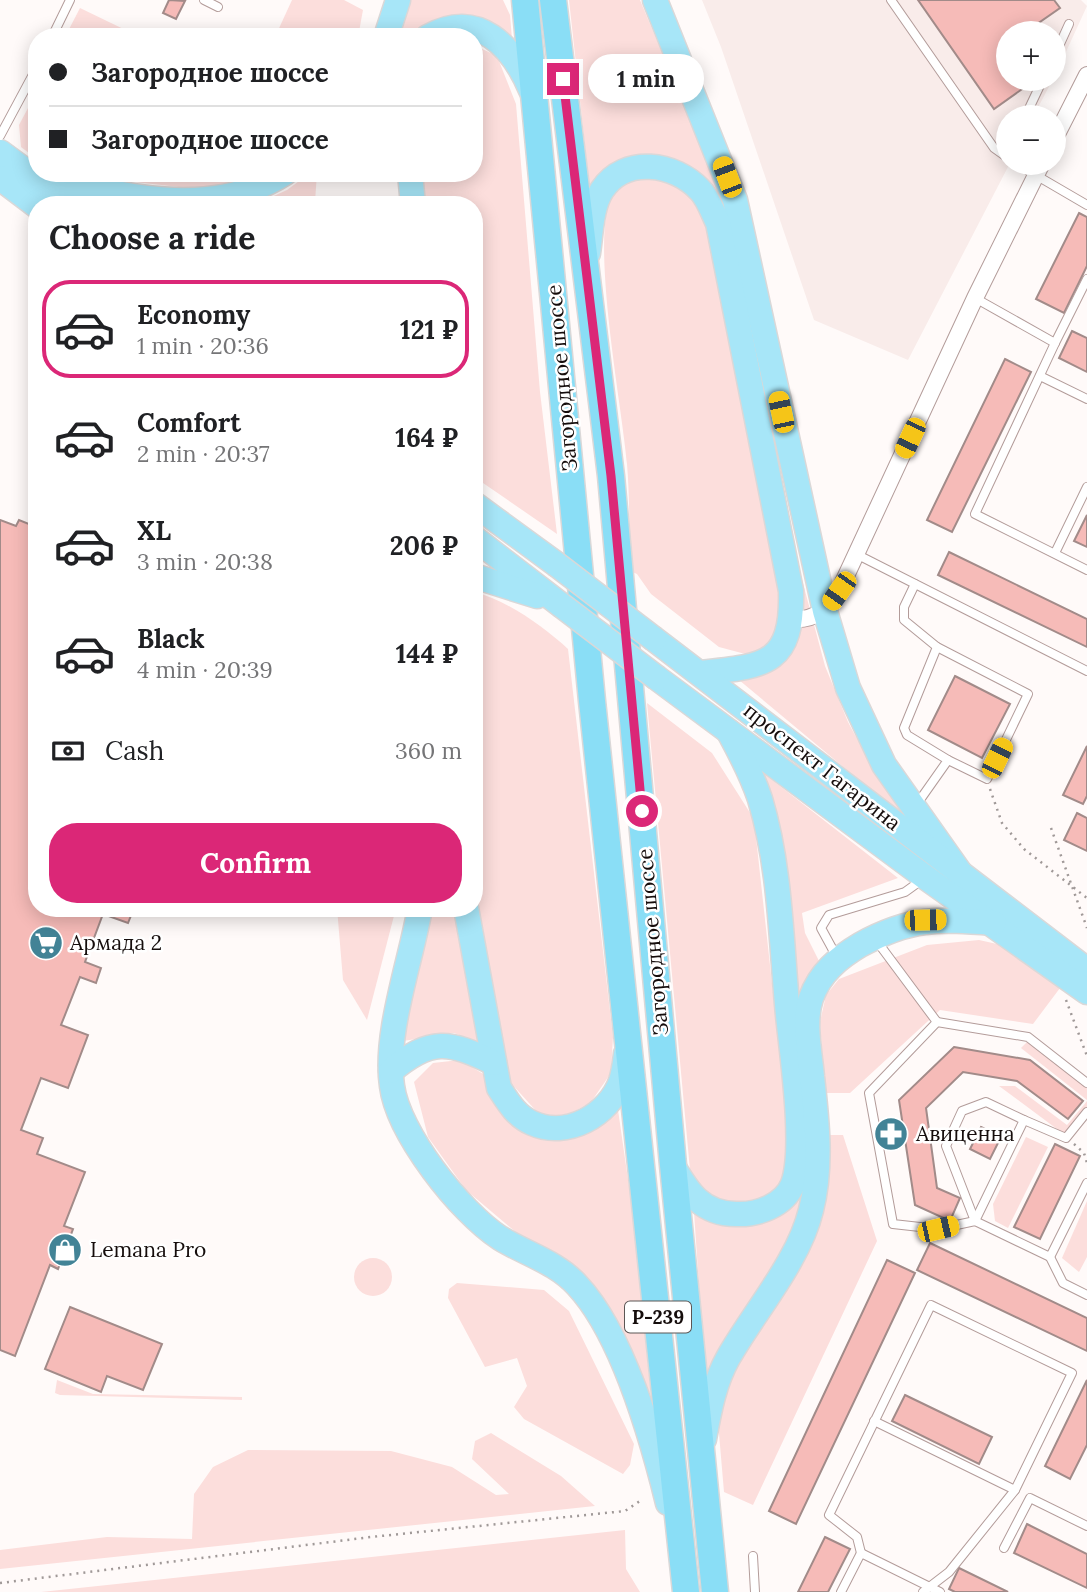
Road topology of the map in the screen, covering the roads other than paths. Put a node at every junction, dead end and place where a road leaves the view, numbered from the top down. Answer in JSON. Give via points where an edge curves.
{"nodes":[{"id":1,"x":70,"y":0,"type":"edge"},
{"id":2,"x":204,"y":0,"type":"edge"},
{"id":3,"x":398,"y":0,"type":"edge"},
{"id":4,"x":525,"y":0,"type":"edge"},
{"id":5,"x":553,"y":0,"type":"edge"},
{"id":6,"x":655,"y":0,"type":"edge"},
{"id":7,"x":891,"y":0,"type":"edge"},
{"id":8,"x":218,"y":7,"type":"dead end"},
{"id":9,"x":1069,"y":24,"type":"dead end"},
{"id":10,"x":56,"y":28,"type":"edge"},
{"id":11,"x":389,"y":28,"type":"edge"},
{"id":12,"x":443,"y":28,"type":"edge"},
{"id":13,"x":465,"y":28,"type":"edge"},
{"id":14,"x":1066,"y":31,"type":"edge"},
{"id":15,"x":483,"y":33,"type":"edge"},
{"id":16,"x":1087,"y":75,"type":"edge"},
{"id":17,"x":28,"y":84,"type":"edge"},
{"id":18,"x":536,"y":102,"type":"junction"},
{"id":19,"x":1066,"y":116,"type":"edge"},
{"id":20,"x":0,"y":136,"type":"edge"},
{"id":21,"x":996,"y":149,"type":"edge"},
{"id":22,"x":0,"y":152,"type":"edge"},
{"id":23,"x":27,"y":171,"type":"edge"},
{"id":24,"x":1036,"y":175,"type":"edge"},
{"id":25,"x":1045,"y":175,"type":"edge"},
{"id":26,"x":0,"y":178,"type":"edge"},
{"id":27,"x":42,"y":182,"type":"edge"},
{"id":28,"x":67,"y":182,"type":"edge"},
{"id":29,"x":272,"y":182,"type":"edge"},
{"id":30,"x":60,"y":196,"type":"edge"},
{"id":31,"x":144,"y":196,"type":"edge"},
{"id":32,"x":235,"y":196,"type":"edge"},
{"id":33,"x":28,"y":199,"type":"edge"},
{"id":34,"x":1087,"y":205,"type":"edge"},
{"id":35,"x":587,"y":261,"type":"junction"},
{"id":36,"x":1087,"y":279,"type":"edge"},
{"id":37,"x":975,"y":298,"type":"junction"},
{"id":38,"x":1055,"y":343,"type":"junction"},
{"id":39,"x":1040,"y":376,"type":"junction"},
{"id":40,"x":1087,"y":399,"type":"edge"},
{"id":41,"x":1087,"y":487,"type":"edge"},
{"id":42,"x":483,"y":511,"type":"edge"},
{"id":43,"x":483,"y":545,"type":"edge"},
{"id":44,"x":1055,"y":553,"type":"junction"},
{"id":45,"x":856,"y":554,"type":"junction"},
{"id":46,"x":1087,"y":569,"type":"edge"},
{"id":47,"x":483,"y":579,"type":"edge"},
{"id":48,"x":915,"y":584,"type":"junction"},
{"id":49,"x":561,"y":605,"type":"junction"},
{"id":50,"x":825,"y":611,"type":"junction"},
{"id":51,"x":792,"y":619,"type":"junction"},
{"id":52,"x":937,"y":647,"type":"junction"},
{"id":53,"x":1087,"y":671,"type":"edge"},
{"id":54,"x":700,"y":673,"type":"junction"},
{"id":55,"x":729,"y":732,"type":"junction"},
{"id":56,"x":948,"y":760,"type":"junction"},
{"id":57,"x":913,"y":809,"type":"junction"},
{"id":58,"x":961,"y":874,"type":"junction"},
{"id":59,"x":925,"y":877,"type":"junction"},
{"id":60,"x":418,"y":917,"type":"edge"},
{"id":61,"x":468,"y":917,"type":"edge"},
{"id":62,"x":994,"y":923,"type":"junction"},
{"id":63,"x":874,"y":938,"type":"junction"},
{"id":64,"x":842,"y":956,"type":"junction"},
{"id":65,"x":1087,"y":970,"type":"edge"},
{"id":66,"x":1076,"y":995,"type":"edge"},
{"id":67,"x":937,"y":1022,"type":"junction"},
{"id":68,"x":629,"y":1043,"type":"junction"},
{"id":69,"x":494,"y":1063,"type":"junction"},
{"id":70,"x":391,"y":1071,"type":"junction"},
{"id":71,"x":1087,"y":1083,"type":"edge"},
{"id":72,"x":1087,"y":1112,"type":"edge"},
{"id":73,"x":1024,"y":1120,"type":"junction"},
{"id":74,"x":673,"y":1165,"type":"junction"},
{"id":75,"x":1087,"y":1184,"type":"edge"},
{"id":76,"x":975,"y":1221,"type":"junction"},
{"id":77,"x":1050,"y":1257,"type":"junction"},
{"id":78,"x":1087,"y":1295,"type":"edge"},
{"id":79,"x":874,"y":1421,"type":"junction"},
{"id":80,"x":701,"y":1461,"type":"junction"},
{"id":81,"x":1015,"y":1490,"type":"junction"},
{"id":82,"x":1087,"y":1526,"type":"edge"},
{"id":83,"x":682,"y":1537,"type":"junction"},
{"id":84,"x":1004,"y":1548,"type":"dead end"},
{"id":85,"x":861,"y":1553,"type":"junction"},
{"id":86,"x":753,"y":1556,"type":"dead end"},
{"id":87,"x":926,"y":1589,"type":"edge"},
{"id":88,"x":686,"y":1592,"type":"edge"},
{"id":89,"x":715,"y":1592,"type":"edge"},
{"id":90,"x":755,"y":1592,"type":"edge"},
{"id":91,"x":841,"y":1592,"type":"edge"},
{"id":92,"x":940,"y":1592,"type":"edge"}],
"edges":[{"from":1,"to":10,"type":"lane"},
{"from":2,"to":8,"type":"lane"},
{"from":3,"to":11,"type":"main road"},
{"from":4,"to":18,"type":"highway","name":"Загородное шоссе","number":"Р-239"},
{"from":5,"to":35,"type":"highway","name":"Загородное шоссе","number":"Р-239"},
{"from":6,"to":50,"type":"main road","via":[[736,200]]},
{"from":7,"to":21,"type":"lane"},
{"from":9,"to":14,"type":"lane"},
{"from":12,"to":13,"type":"main road"},
{"from":15,"to":18,"type":"main road","via":[[495,36],[519,62]]},
{"from":16,"to":19,"type":"street"},
{"from":17,"to":20,"type":"lane"},
{"from":18,"to":68,"type":"highway","name":"Загородное шоссе","number":"Р-239"},
{"from":22,"to":23,"type":"main road"},
{"from":24,"to":37,"type":"street"},
{"from":25,"to":34,"type":"lane"},
{"from":26,"to":33,"type":"main road"},
{"from":27,"to":30,"type":"main road"},
{"from":28,"to":31,"type":"main road"},
{"from":29,"to":32,"type":"main road"},
{"from":35,"to":51,"type":"main road","via":[[594,213],[602,191],[619,173],[645,166],[676,170],[702,191],[718,223],[791,591]]},
{"from":35,"to":74,"type":"highway","name":"Загородное шоссе","number":"Р-239","via":[[615,516]]},
{"from":36,"to":38,"type":"lane"},
{"from":37,"to":38,"type":"lane"},
{"from":37,"to":45,"type":"street"},
{"from":38,"to":39,"type":"lane"},
{"from":39,"to":40,"type":"lane"},
{"from":39,"to":44,"type":"lane","via":[[975,514]]},
{"from":41,"to":44,"type":"lane"},
{"from":42,"to":54,"type":"main road","name":"проспект Гагарина","bridge":true},
{"from":43,"to":49,"type":"main road","name":"проспект Гагарина"},
{"from":44,"to":46,"type":"lane"},
{"from":45,"to":48,"type":"lane"},
{"from":45,"to":50,"type":"street"},
{"from":47,"to":49,"type":"main road"},
{"from":48,"to":52,"type":"lane","via":[[904,607],[904,620]]},
{"from":48,"to":53,"type":"lane"},
{"from":49,"to":55,"type":"main road","name":"проспект Гагарина","bridge":true},
{"from":50,"to":51,"type":"street","via":[[807,620]]},
{"from":50,"to":57,"type":"main road","via":[[848,688],[884,765]]},
{"from":51,"to":54,"type":"main road","via":[[782,648],[769,659],[751,667]]},
{"from":52,"to":56,"type":"lane","via":[[904,728],[907,735]]},
{"from":52,"to":56,"type":"lane","via":[[1028,694],[986,779]]},
{"from":54,"to":58,"type":"main road","name":"проспект Гагарина"},
{"from":55,"to":59,"type":"main road","name":"проспект Гагарина"},
{"from":55,"to":74,"type":"main road","via":[[760,800],[774,863],[797,1111],[796,1163],[792,1185],[780,1200],[761,1213],[733,1214],[709,1210],[691,1196]]},
{"from":56,"to":57,"type":"lane"},
{"from":57,"to":58,"type":"main road"},
{"from":58,"to":65,"type":"main road","name":"проспект Гагарина"},
{"from":59,"to":62,"type":"main road","name":"проспект Гагарина"},
{"from":59,"to":64,"type":"lane","via":[[905,892],[829,915],[821,928],[832,950]]},
{"from":60,"to":70,"type":"main road","via":[[397,1015]]},
{"from":61,"to":69,"type":"main road"},
{"from":62,"to":63,"type":"main road","via":[[925,920]]},
{"from":62,"to":66,"type":"main road","name":"проспект Гагарина"},
{"from":63,"to":64,"type":"main road"},
{"from":63,"to":67,"type":"lane"},
{"from":64,"to":80,"type":"main road","via":[[817,982],[809,1001],[818,1167],[811,1212],[727,1360],[711,1401]]},
{"from":67,"to":71,"type":"lane","via":[[1028,1037]]},
{"from":67,"to":76,"type":"lane","via":[[869,1093],[893,1224],[938,1229]]},
{"from":68,"to":69,"type":"main road","via":[[621,1082],[605,1107],[582,1123],[559,1129],[533,1123],[512,1108],[499,1088]]},
{"from":68,"to":83,"type":"highway","name":"Загородное шоссе","number":"Р-239"},
{"from":69,"to":70,"type":"main road","via":[[460,1046],[435,1045],[410,1054]]},
{"from":70,"to":83,"type":"main road","via":[[397,1108],[446,1187],[498,1236],[552,1265],[577,1285],[606,1329],[653,1442],[670,1510]]},
{"from":72,"to":73,"type":"lane","via":[[1066,1138]]},
{"from":73,"to":76,"type":"lane"},
{"from":73,"to":76,"type":"lane","via":[[986,1102],[962,1111],[946,1146]]},
{"from":74,"to":80,"type":"highway","name":"Загородное шоссе","number":"Р-239"},
{"from":75,"to":77,"type":"lane"},
{"from":76,"to":77,"type":"lane"},
{"from":77,"to":78,"type":"lane","via":[[1063,1283]]},
{"from":79,"to":81,"type":"lane"},
{"from":79,"to":81,"type":"lane","via":[[931,1305],[1048,1362],[1072,1374]]},
{"from":79,"to":85,"type":"lane","via":[[829,1515],[857,1537]]},
{"from":80,"to":89,"type":"highway","name":"Загородное шоссе","number":"Р-239"},
{"from":81,"to":87,"type":"lane","via":[[949,1572]]},
{"from":82,"to":84,"type":"lane","via":[[1030,1497]]},
{"from":83,"to":88,"type":"highway","name":"Загородное шоссе","number":"Р-239"},
{"from":85,"to":87,"type":"lane"},
{"from":85,"to":91,"type":"lane"},
{"from":86,"to":90,"type":"lane"},
{"from":87,"to":92,"type":"lane"}]}
